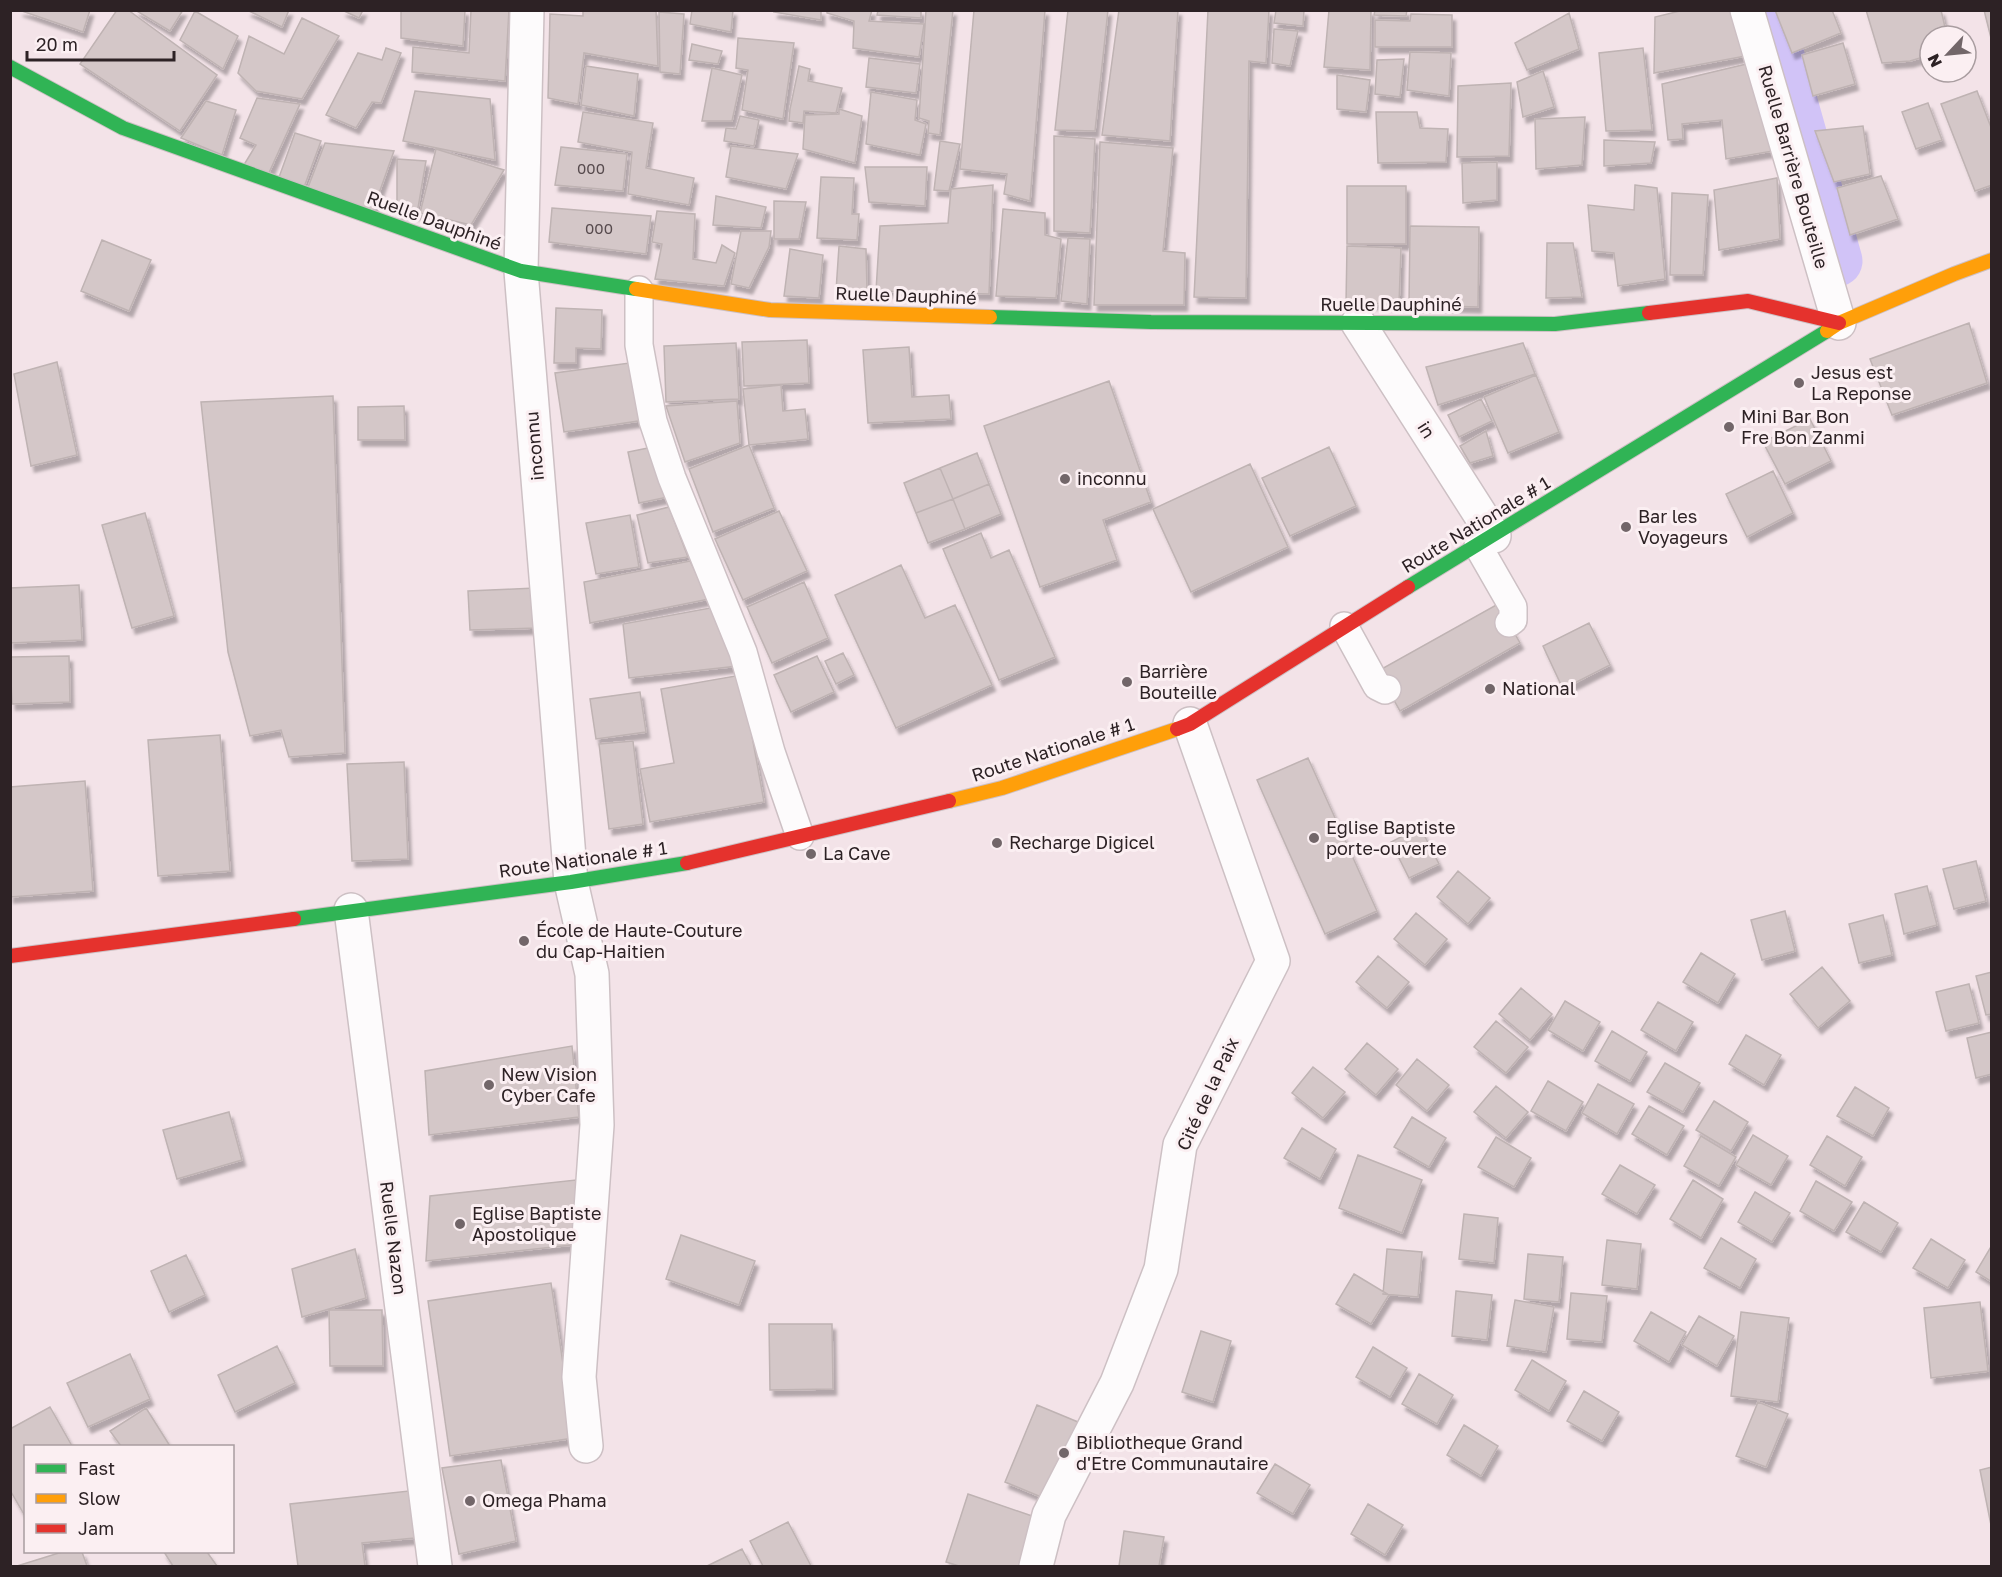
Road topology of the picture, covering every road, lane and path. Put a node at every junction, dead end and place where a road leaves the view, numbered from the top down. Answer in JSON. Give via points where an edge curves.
{"nodes":[{"id":1,"x":527,"y":10,"type":"edge"},
{"id":2,"x":1748,"y":10,"type":"edge"},
{"id":3,"x":10,"y":67,"type":"edge"},
{"id":4,"x":1992,"y":260,"type":"edge"},
{"id":5,"x":521,"y":271,"type":"junction"},
{"id":6,"x":639,"y":290,"type":"junction"},
{"id":7,"x":1358,"y":323,"type":"junction"},
{"id":8,"x":1839,"y":323,"type":"junction"},
{"id":9,"x":1486,"y":541,"type":"junction"},
{"id":10,"x":1509,"y":623,"type":"dead end"},
{"id":11,"x":1344,"y":626,"type":"junction"},
{"id":12,"x":1388,"y":689,"type":"dead end"},
{"id":13,"x":1191,"y":724,"type":"junction"},
{"id":14,"x":800,"y":836,"type":"junction"},
{"id":15,"x":571,"y":882,"type":"junction"},
{"id":16,"x":351,"y":910,"type":"junction"},
{"id":17,"x":10,"y":956,"type":"edge"},
{"id":18,"x":586,"y":1446,"type":"dead end"},
{"id":19,"x":435,"y":1566,"type":"edge"},
{"id":20,"x":1036,"y":1566,"type":"edge"}],
"edges":[{"from":1,"to":5,"type":"street","name":"inconnu"},
{"from":2,"to":8,"type":"street","name":"Ruelle Barrière Bouteille"},
{"from":3,"to":5,"type":"main road","name":"Ruelle Dauphiné","via":[[123,128]]},
{"from":4,"to":8,"type":"main road","name":"Route Nationale # 1"},
{"from":5,"to":6,"type":"main road","name":"Ruelle Dauphiné"},
{"from":5,"to":15,"type":"street","name":"inconnu"},
{"from":6,"to":7,"type":"main road","name":"Ruelle Dauphiné","via":[[770,310],[1151,322]]},
{"from":6,"to":14,"type":"lane","via":[[639,345],[653,421],[743,651]]},
{"from":7,"to":8,"type":"main road","name":"Ruelle Dauphiné","via":[[1555,324],[1748,301]]},
{"from":7,"to":9,"type":"street","name":"in"},
{"from":8,"to":9,"type":"main road","name":"Route Nationale # 1"},
{"from":9,"to":10,"type":"lane","via":[[1513,607],[1513,620]]},
{"from":9,"to":11,"type":"main road","name":"Route Nationale # 1"},
{"from":11,"to":12,"type":"lane","via":[[1377,686]]},
{"from":11,"to":13,"type":"main road","name":"Route Nationale # 1"},
{"from":13,"to":14,"type":"main road","name":"Route Nationale # 1","via":[[1002,788]]},
{"from":13,"to":20,"type":"street","name":"Cité de la Paix","via":[[1273,961],[1180,1145],[1161,1269],[1117,1383],[1049,1515]]},
{"from":14,"to":15,"type":"main road","name":"Route Nationale # 1","via":[[693,862]]},
{"from":15,"to":16,"type":"main road","name":"Route Nationale # 1"},
{"from":15,"to":18,"type":"street","name":"inconnu","via":[[592,974],[597,1113],[579,1377]]},
{"from":16,"to":17,"type":"main road","name":"Route Nationale # 1"},
{"from":16,"to":19,"type":"street","name":"Ruelle Nazon"}]}
